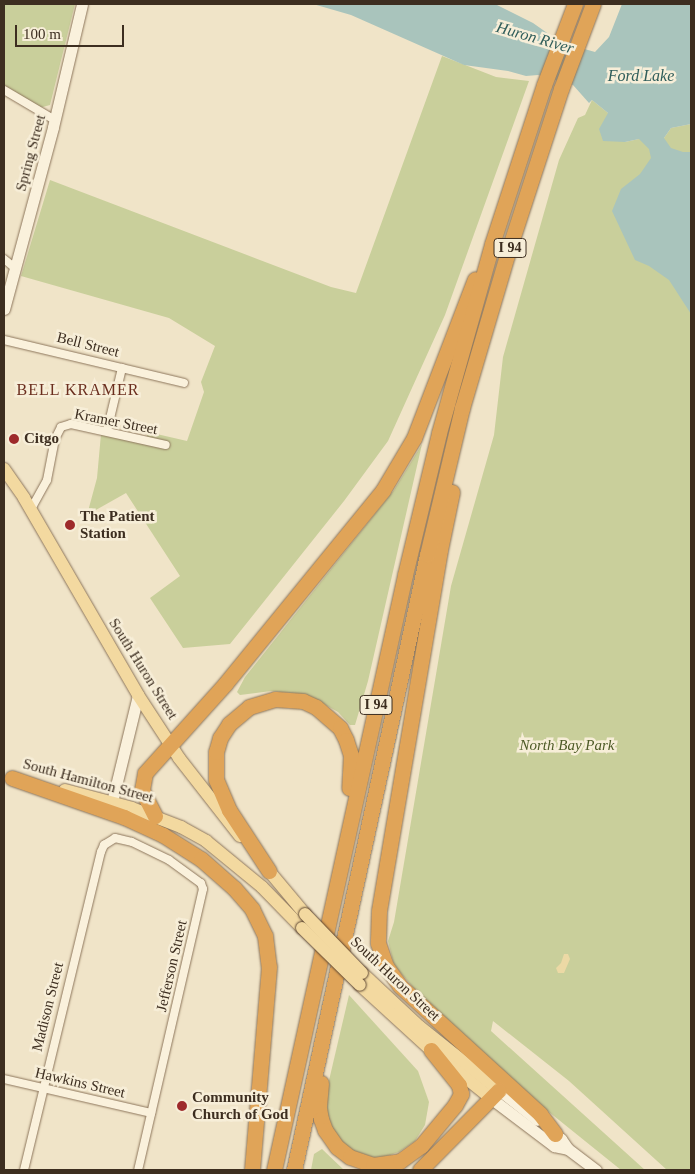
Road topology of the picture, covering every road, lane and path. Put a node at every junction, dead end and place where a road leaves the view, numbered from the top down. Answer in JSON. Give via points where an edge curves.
{"nodes":[{"id":1,"x":82,"y":4,"type":"edge"},
{"id":2,"x":574,"y":4,"type":"edge"},
{"id":3,"x":593,"y":4,"type":"edge"},
{"id":4,"x":4,"y":90,"type":"edge"},
{"id":5,"x":55,"y":120,"type":"junction"},
{"id":6,"x":492,"y":244,"type":"junction"},
{"id":7,"x":4,"y":259,"type":"edge"},
{"id":8,"x":15,"y":268,"type":"junction"},
{"id":9,"x":4,"y":309,"type":"edge"},
{"id":10,"x":4,"y":340,"type":"edge"},
{"id":11,"x":122,"y":368,"type":"junction"},
{"id":12,"x":184,"y":383,"type":"dead end"},
{"id":13,"x":462,"y":408,"type":"junction"},
{"id":14,"x":107,"y":432,"type":"junction"},
{"id":15,"x":166,"y":445,"type":"dead end"},
{"id":16,"x":4,"y":469,"type":"edge"},
{"id":17,"x":30,"y":510,"type":"junction"},
{"id":18,"x":138,"y":695,"type":"junction"},
{"id":19,"x":170,"y":744,"type":"junction"},
{"id":20,"x":8,"y":776,"type":"edge"},
{"id":21,"x":112,"y":802,"type":"junction"},
{"id":22,"x":155,"y":816,"type":"junction"},
{"id":23,"x":348,"y":834,"type":"junction"},
{"id":24,"x":101,"y":852,"type":"joint"},
{"id":25,"x":269,"y":871,"type":"junction"},
{"id":26,"x":262,"y":887,"type":"joint"},
{"id":27,"x":361,"y":979,"type":"junction"},
{"id":28,"x":321,"y":1048,"type":"junction"},
{"id":29,"x":430,"y":1050,"type":"junction"},
{"id":30,"x":4,"y":1079,"type":"edge"},
{"id":31,"x":44,"y":1088,"type":"junction"},
{"id":32,"x":495,"y":1095,"type":"junction"},
{"id":33,"x":151,"y":1113,"type":"junction"},
{"id":34,"x":555,"y":1134,"type":"junction"},
{"id":35,"x":568,"y":1149,"type":"junction"},
{"id":36,"x":24,"y":1170,"type":"edge"},
{"id":37,"x":138,"y":1170,"type":"edge"},
{"id":38,"x":252,"y":1170,"type":"edge"},
{"id":39,"x":274,"y":1170,"type":"edge"},
{"id":40,"x":294,"y":1170,"type":"edge"},
{"id":41,"x":420,"y":1170,"type":"edge"},
{"id":42,"x":596,"y":1170,"type":"edge"}],
"edges":[{"from":1,"to":5,"type":"main road","name":"Spring Street"},
{"from":2,"to":6,"type":"highway","number":"I 94"},
{"from":3,"to":13,"type":"highway","number":"I 94","via":[[561,89],[507,255]]},
{"from":4,"to":5,"type":"street"},
{"from":5,"to":8,"type":"main road","name":"Spring Street"},
{"from":6,"to":19,"type":"highway","via":[[467,295],[414,438],[383,490],[225,684]]},
{"from":6,"to":23,"type":"highway","number":"I 94","via":[[439,433]]},
{"from":7,"to":8,"type":"street"},
{"from":8,"to":9,"type":"main road","name":"Spring Street"},
{"from":10,"to":11,"type":"street","name":"Bell Street"},
{"from":11,"to":12,"type":"street","name":"Bell Street"},
{"from":11,"to":14,"type":"street"},
{"from":13,"to":28,"type":"highway","number":"I 94"},
{"from":13,"to":34,"type":"highway","via":[[461,449],[440,550],[379,912],[378,943],[386,966],[400,986],[540,1114]]},
{"from":14,"to":15,"type":"street","name":"Kramer Street"},
{"from":14,"to":17,"type":"street","name":"Kramer Street","via":[[71,424],[61,427],[55,439],[47,480]]},
{"from":16,"to":17,"type":"main road","name":"South Huron Street"},
{"from":17,"to":18,"type":"main road","name":"South Huron Street"},
{"from":18,"to":19,"type":"main road","name":"South Huron Street"},
{"from":18,"to":21,"type":"main road"},
{"from":19,"to":22,"type":"highway","via":[[150,765],[142,781],[143,796]]},
{"from":19,"to":25,"type":"main road","name":"South Huron Street","via":[[217,809]]},
{"from":20,"to":21,"type":"main road","name":"South Hamilton Street"},
{"from":20,"to":38,"type":"highway","via":[[124,817],[162,835],[201,859],[252,909],[265,936],[269,967]]},
{"from":21,"to":22,"type":"main road","name":"South Hamilton Street"},
{"from":22,"to":26,"type":"main road","name":"South Hamilton Street","via":[[206,841]]},
{"from":23,"to":25,"type":"highway","via":[[350,755],[340,728],[328,716],[303,701],[275,699],[249,707],[229,724],[220,738],[215,759],[216,780],[229,810]]},
{"from":23,"to":39,"type":"highway","number":"I 94"},
{"from":24,"to":31,"type":"street","name":"Madison Street"},
{"from":24,"to":33,"type":"street","name":"Jefferson Street","via":[[104,845],[115,838],[132,842],[169,860],[201,883],[203,889]]},
{"from":25,"to":27,"type":"main road","name":"South Huron Street","bridge":true},
{"from":26,"to":27,"type":"main road","name":"South Huron Street","bridge":true,"via":[[302,928]]},
{"from":27,"to":29,"type":"main road","name":"South Huron Street"},
{"from":27,"to":32,"type":"main road","name":"South Huron Street","via":[[435,1039]]},
{"from":28,"to":29,"type":"highway","via":[[319,1108],[325,1130],[337,1148],[350,1157],[373,1165],[400,1161],[413,1153],[444,1120],[461,1094],[459,1085]]},
{"from":28,"to":40,"type":"highway","number":"I 94"},
{"from":29,"to":32,"type":"main road","name":"South Huron Street"},
{"from":30,"to":31,"type":"street","name":"Hawkins Street"},
{"from":31,"to":33,"type":"street","name":"Hawkins Street"},
{"from":31,"to":36,"type":"street","name":"Madison Street"},
{"from":32,"to":34,"type":"main road","name":"South Huron Street"},
{"from":32,"to":35,"type":"main road","name":"South Huron Street","via":[[554,1146]]},
{"from":32,"to":41,"type":"highway"},
{"from":33,"to":37,"type":"street","name":"Jefferson Street"},
{"from":34,"to":35,"type":"main road","name":"South Huron Street"},
{"from":35,"to":42,"type":"main road"}]}
